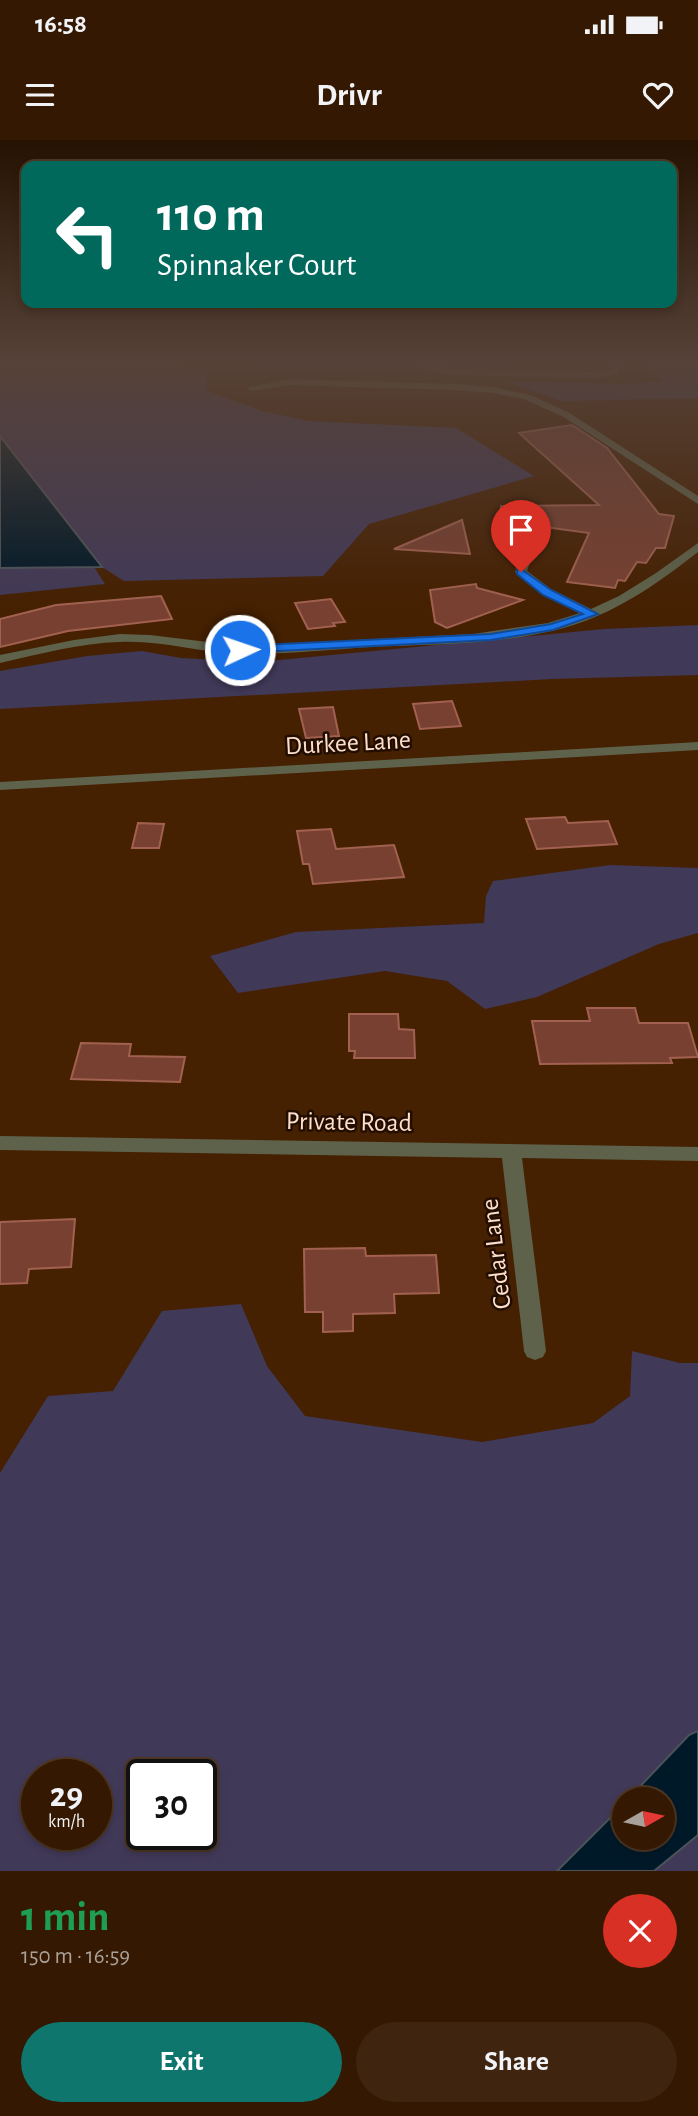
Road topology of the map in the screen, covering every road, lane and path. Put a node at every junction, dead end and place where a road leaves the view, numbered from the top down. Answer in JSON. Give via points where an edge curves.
{"nodes":[{"id":1,"x":609,"y":443,"type":"edge"},
{"id":2,"x":698,"y":501,"type":"edge"},
{"id":3,"x":698,"y":546,"type":"edge"},
{"id":4,"x":527,"y":554,"type":"dead end"},
{"id":5,"x":592,"y":614,"type":"junction"},
{"id":6,"x":0,"y":659,"type":"edge"},
{"id":7,"x":698,"y":746,"type":"edge"},
{"id":8,"x":0,"y":786,"type":"edge"},
{"id":9,"x":0,"y":1143,"type":"edge"},
{"id":10,"x":511,"y":1150,"type":"junction"},
{"id":11,"x":698,"y":1154,"type":"edge"},
{"id":12,"x":534,"y":1351,"type":"dead end"}],
"edges":[{"from":1,"to":2,"type":"street"},
{"from":3,"to":5,"type":"street","via":[[642,588]]},
{"from":4,"to":5,"type":"street","via":[[521,572],[530,582]]},
{"from":5,"to":6,"type":"street","via":[[553,627],[477,638],[240,650],[121,638]]},
{"from":7,"to":8,"type":"street","name":"Durkee Lane"},
{"from":9,"to":10,"type":"street","name":"Private Road"},
{"from":10,"to":11,"type":"street","name":"Private Road"},
{"from":10,"to":12,"type":"street","name":"Cedar Lane"}]}
